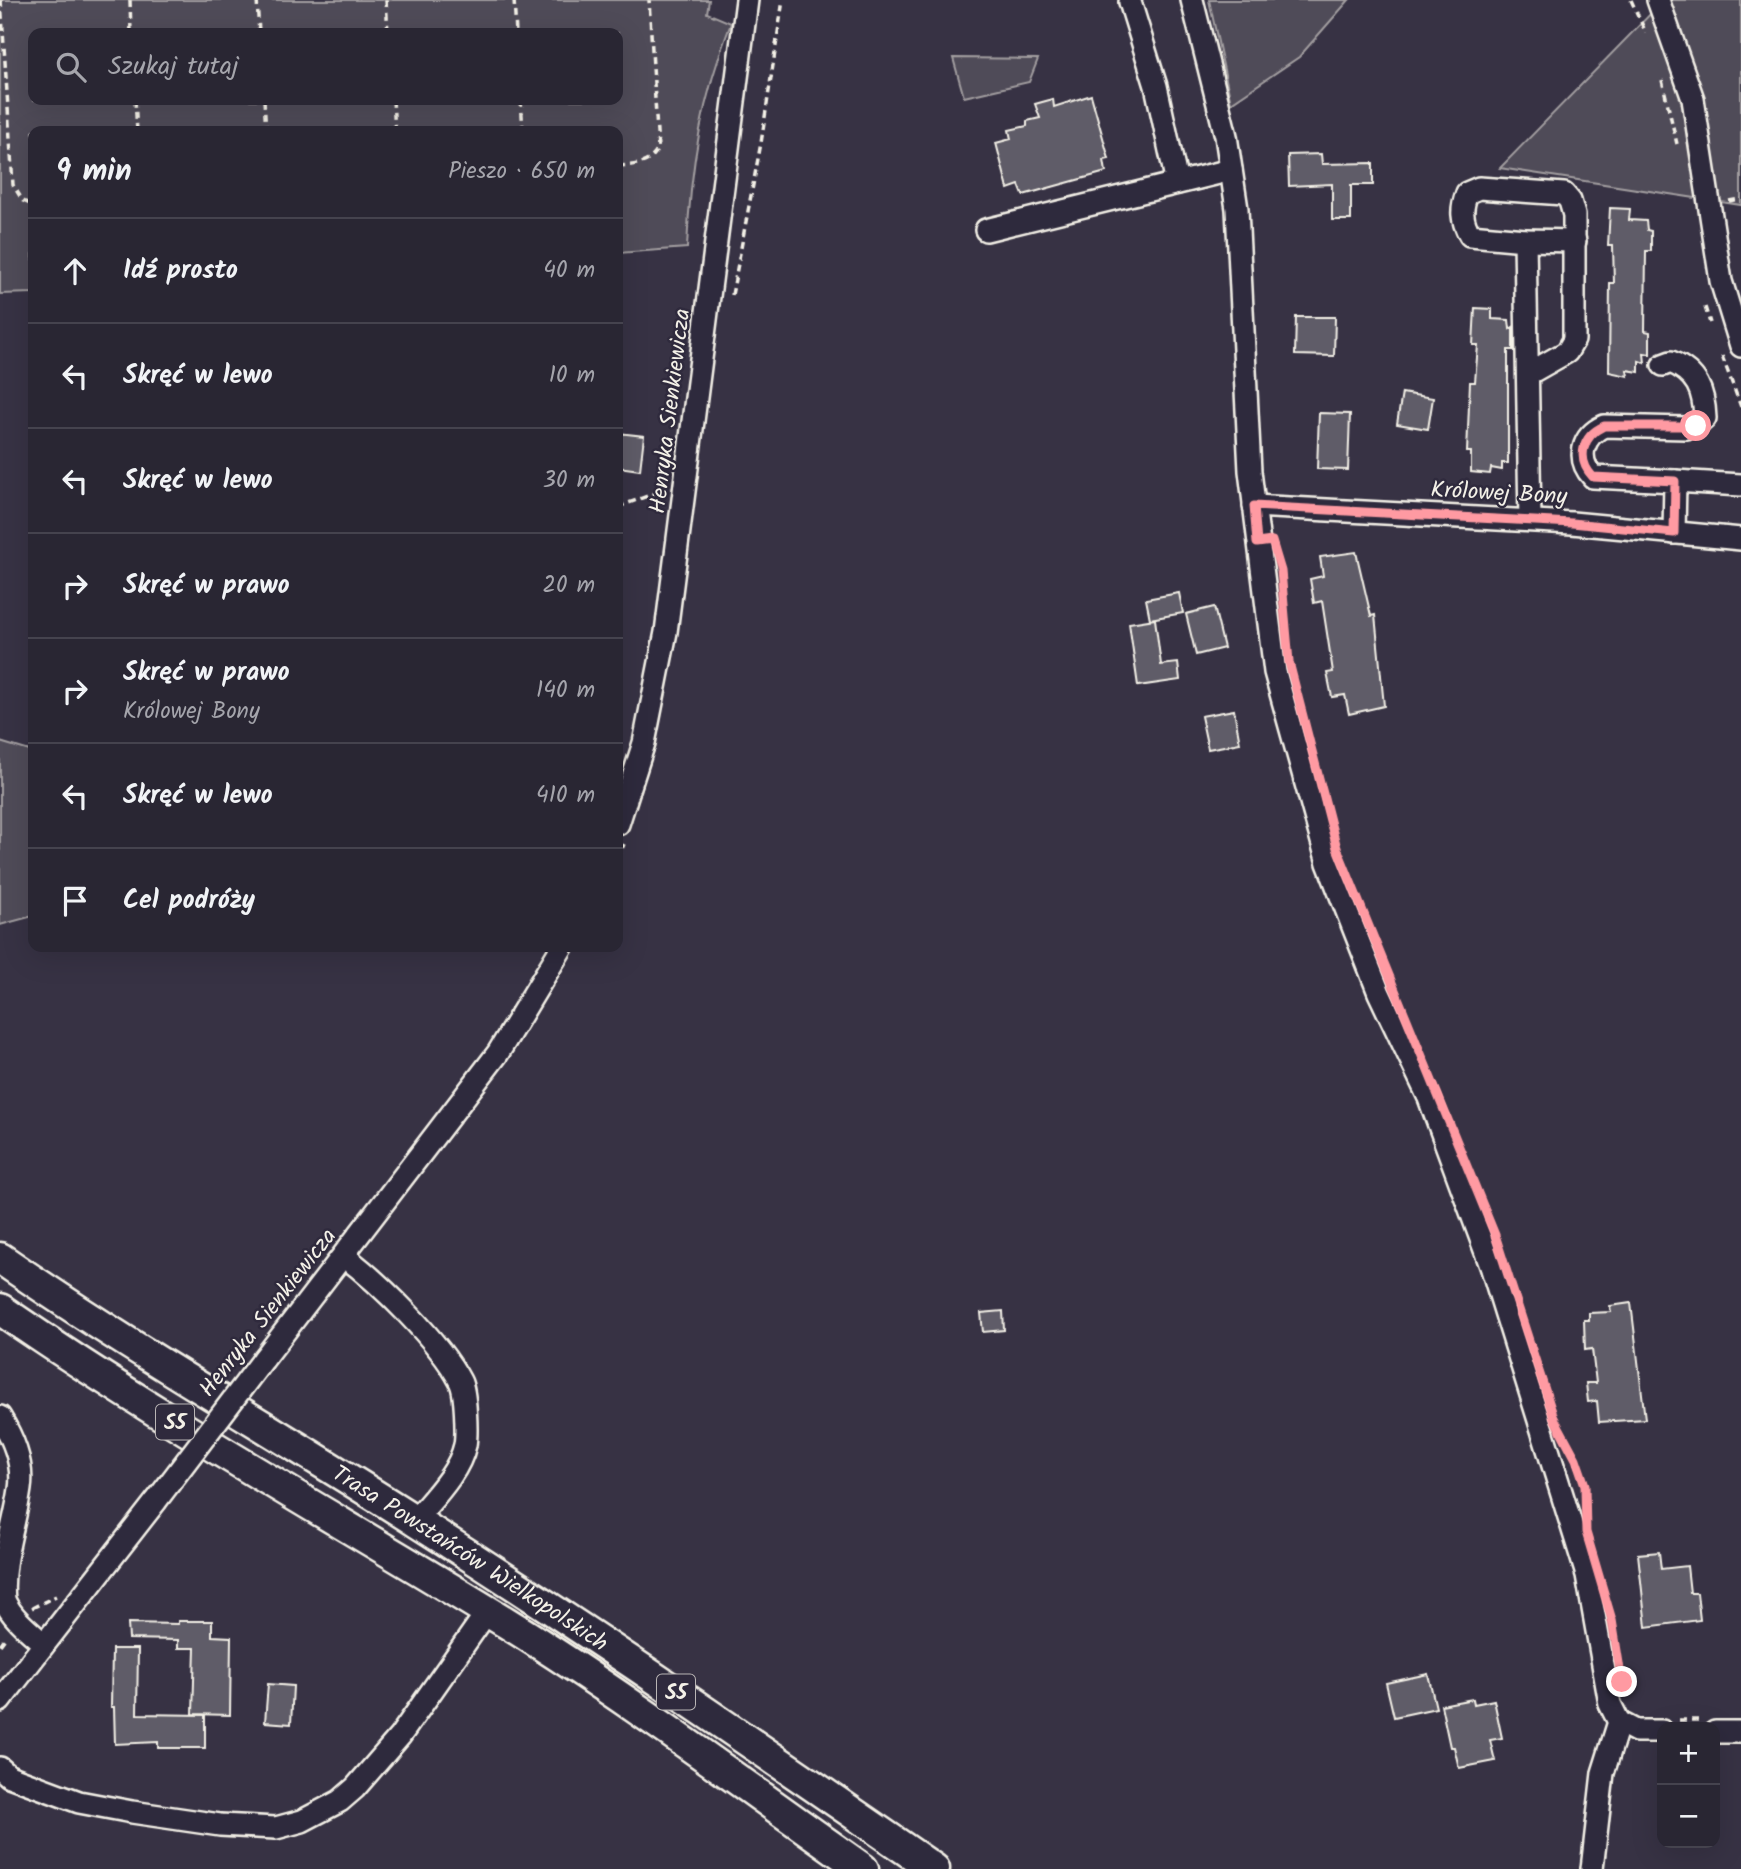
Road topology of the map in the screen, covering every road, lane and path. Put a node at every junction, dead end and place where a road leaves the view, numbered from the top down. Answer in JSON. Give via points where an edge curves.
{"nodes":[{"id":1,"x":1,"y":0,"type":"edge"},
{"id":2,"x":130,"y":0,"type":"edge"},
{"id":3,"x":257,"y":0,"type":"edge"},
{"id":4,"x":386,"y":0,"type":"edge"},
{"id":5,"x":514,"y":0,"type":"edge"},
{"id":6,"x":649,"y":0,"type":"edge"},
{"id":7,"x":747,"y":0,"type":"edge"},
{"id":8,"x":1192,"y":0,"type":"edge"},
{"id":9,"x":1658,"y":0,"type":"edge"},
{"id":10,"x":1130,"y":2,"type":"dead end"},
{"id":11,"x":131,"y":28,"type":"edge"},
{"id":12,"x":259,"y":28,"type":"edge"},
{"id":13,"x":388,"y":28,"type":"edge"},
{"id":14,"x":516,"y":28,"type":"edge"},
{"id":15,"x":135,"y":105,"type":"edge"},
{"id":16,"x":264,"y":105,"type":"edge"},
{"id":17,"x":393,"y":105,"type":"edge"},
{"id":18,"x":521,"y":105,"type":"edge"},
{"id":19,"x":137,"y":126,"type":"edge"},
{"id":20,"x":266,"y":126,"type":"edge"},
{"id":21,"x":395,"y":126,"type":"edge"},
{"id":22,"x":523,"y":126,"type":"edge"},
{"id":23,"x":623,"y":165,"type":"edge"},
{"id":24,"x":1231,"y":170,"type":"junction"},
{"id":25,"x":1177,"y":183,"type":"junction"},
{"id":26,"x":28,"y":203,"type":"edge"},
{"id":27,"x":986,"y":230,"type":"dead end"},
{"id":28,"x":1525,"y":240,"type":"junction"},
{"id":29,"x":1575,"y":241,"type":"junction"},
{"id":30,"x":1741,"y":346,"type":"edge"},
{"id":31,"x":1663,"y":365,"type":"dead end"},
{"id":32,"x":1528,"y":374,"type":"junction"},
{"id":33,"x":687,"y":473,"type":"junction"},
{"id":34,"x":1675,"y":481,"type":"junction"},
{"id":35,"x":1741,"y":485,"type":"edge"},
{"id":36,"x":623,"y":505,"type":"edge"},
{"id":37,"x":1254,"y":506,"type":"junction"},
{"id":38,"x":1530,"y":520,"type":"junction"},
{"id":39,"x":1674,"y":533,"type":"junction"},
{"id":40,"x":1741,"y":539,"type":"edge"},
{"id":41,"x":623,"y":808,"type":"edge"},
{"id":42,"x":559,"y":952,"type":"edge"},
{"id":43,"x":344,"y":1256,"type":"junction"},
{"id":44,"x":0,"y":1258,"type":"edge"},
{"id":45,"x":0,"y":1309,"type":"edge"},
{"id":46,"x":0,"y":1417,"type":"edge"},
{"id":47,"x":1571,"y":1448,"type":"dead end"},
{"id":48,"x":1586,"y":1508,"type":"dead end"},
{"id":49,"x":415,"y":1520,"type":"junction"},
{"id":50,"x":488,"y":1612,"type":"junction"},
{"id":51,"x":44,"y":1644,"type":"junction"},
{"id":52,"x":0,"y":1701,"type":"edge"},
{"id":53,"x":1619,"y":1722,"type":"junction"},
{"id":54,"x":1720,"y":1727,"type":"edge"},
{"id":55,"x":1657,"y":1728,"type":"edge"},
{"id":56,"x":1741,"y":1732,"type":"edge"},
{"id":57,"x":0,"y":1768,"type":"edge"},
{"id":58,"x":863,"y":1869,"type":"edge"},
{"id":59,"x":934,"y":1869,"type":"edge"},
{"id":60,"x":1592,"y":1869,"type":"edge"}],
"edges":[{"from":1,"to":26,"type":"path","via":[[13,185]]},
{"from":2,"to":11,"type":"path"},
{"from":3,"to":12,"type":"path"},
{"from":4,"to":13,"type":"path"},
{"from":5,"to":14,"type":"path"},
{"from":6,"to":23,"type":"path","via":[[659,149],[642,163]]},
{"from":7,"to":33,"type":"street","name":"Henryka Sienkiewicza"},
{"from":8,"to":24,"type":"street"},
{"from":9,"to":30,"type":"street","via":[[1693,99],[1721,281]]},
{"from":10,"to":25,"type":"street","via":[[1156,86]]},
{"from":15,"to":19,"type":"path"},
{"from":16,"to":20,"type":"path"},
{"from":17,"to":21,"type":"path"},
{"from":18,"to":22,"type":"path"},
{"from":24,"to":25,"type":"street"},
{"from":24,"to":37,"type":"street","via":[[1242,268],[1245,400]]},
{"from":25,"to":27,"type":"street"},
{"from":28,"to":29,"type":"street"},
{"from":28,"to":29,"type":"street","via":[[1470,235],[1463,223],[1467,193],[1479,188],[1564,194],[1574,215]]},
{"from":28,"to":32,"type":"street"},
{"from":29,"to":32,"type":"street","via":[[1574,340],[1567,352]]},
{"from":31,"to":34,"type":"street","via":[[1671,362],[1685,368],[1696,380],[1704,396],[1705,418],[1686,428],[1604,426],[1592,431],[1583,455],[1593,477]]},
{"from":32,"to":38,"type":"street"},
{"from":33,"to":36,"type":"path","via":[[657,494]]},
{"from":33,"to":41,"type":"street","name":"Henryka Sienkiewicza","via":[[655,690]]},
{"from":34,"to":35,"type":"street"},
{"from":34,"to":39,"type":"street"},
{"from":37,"to":38,"type":"street","name":"Królowej Bony"},
{"from":37,"to":53,"type":"street","via":[[1275,672],[1311,807],[1350,923],[1429,1098],[1482,1241],[1587,1575],[1610,1704]]},
{"from":38,"to":39,"type":"street","name":"Królowej Bony"},
{"from":39,"to":40,"type":"street","name":"Królowej Bony"},
{"from":42,"to":43,"type":"street","name":"Henryka Sienkiewicza","via":[[498,1053]]},
{"from":43,"to":49,"type":"street","via":[[427,1336],[461,1382],[466,1443],[453,1471]]},
{"from":43,"to":51,"type":"street","name":"Henryka Sienkiewicza","bridge":true},
{"from":44,"to":49,"type":"highway","name":"Trasa Powstańców Wielkopolskich","number":"S5","via":[[177,1374]]},
{"from":45,"to":50,"type":"highway","name":"Trasa Powstańców Wielkopolskich","number":"S5","via":[[73,1360]]},
{"from":46,"to":51,"type":"street","via":[[18,1457],[21,1488],[0,1566],[3,1598],[19,1622]]},
{"from":47,"to":48,"type":"path","via":[[1585,1485]]},
{"from":49,"to":59,"type":"highway","name":"Trasa Powstańców Wielkopolskich","number":"S5","via":[[607,1644]]},
{"from":50,"to":57,"type":"street","via":[[400,1736],[355,1788],[302,1821],[276,1828],[131,1812],[79,1802],[9,1776]]},
{"from":50,"to":58,"type":"highway","name":"Trasa Powstańców Wielkopolskich","number":"S5","via":[[643,1713]]},
{"from":51,"to":52,"type":"street","name":"Henryka Sienkiewicza"},
{"from":53,"to":55,"type":"street","via":[[1636,1731]]},
{"from":53,"to":60,"type":"street","via":[[1603,1773]]},
{"from":54,"to":56,"type":"street"}]}
